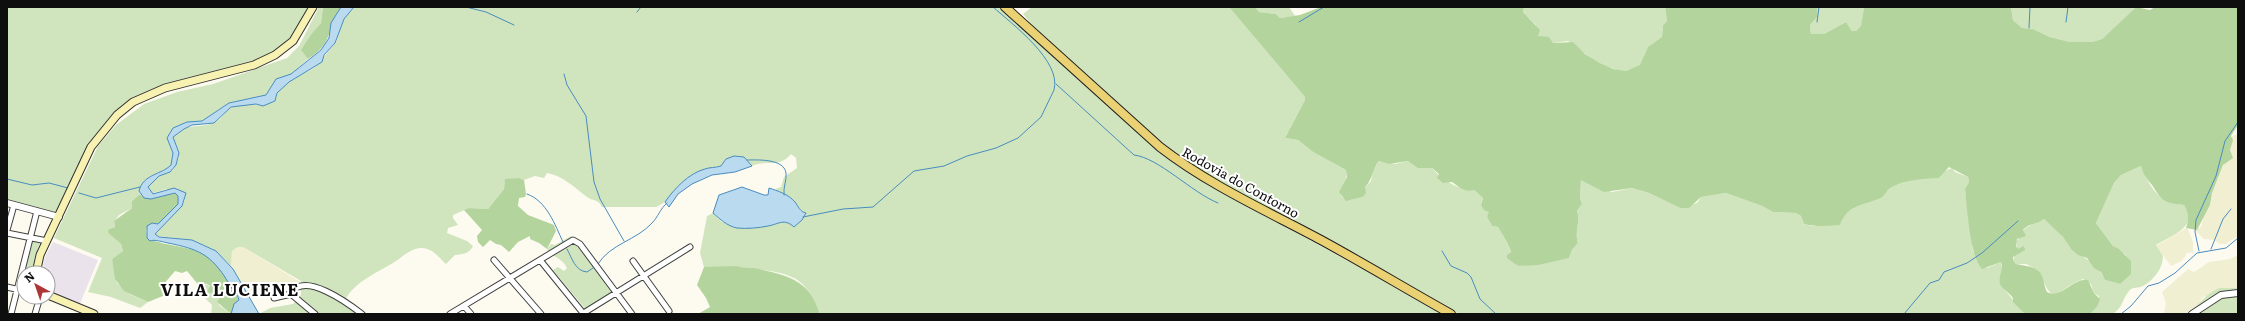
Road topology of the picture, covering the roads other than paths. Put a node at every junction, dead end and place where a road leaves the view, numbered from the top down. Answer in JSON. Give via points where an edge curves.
{"nodes":[{"id":1,"x":313,"y":7,"type":"edge"},
{"id":2,"x":1005,"y":7,"type":"edge"},
{"id":3,"x":7,"y":203,"type":"edge"},
{"id":4,"x":14,"y":205,"type":"junction"},
{"id":5,"x":37,"y":211,"type":"junction"},
{"id":6,"x":59,"y":218,"type":"junction"},
{"id":7,"x":7,"y":230,"type":"edge"},
{"id":8,"x":7,"y":233,"type":"edge"},
{"id":9,"x":29,"y":238,"type":"junction"},
{"id":10,"x":47,"y":241,"type":"junction"},
{"id":11,"x":690,"y":247,"type":"dead end"},
{"id":12,"x":494,"y":260,"type":"dead end"},
{"id":13,"x":540,"y":260,"type":"junction"},
{"id":14,"x":633,"y":261,"type":"dead end"},
{"id":15,"x":23,"y":265,"type":"edge"},
{"id":16,"x":38,"y":265,"type":"edge"},
{"id":17,"x":644,"y":276,"type":"junction"},
{"id":18,"x":510,"y":277,"type":"junction"},
{"id":19,"x":616,"y":292,"type":"junction"},
{"id":20,"x":2238,"y":293,"type":"edge"},
{"id":21,"x":292,"y":294,"type":"junction"},
{"id":22,"x":16,"y":296,"type":"edge"},
{"id":23,"x":56,"y":298,"type":"edge"},
{"id":24,"x":274,"y":298,"type":"dead end"},
{"id":25,"x":464,"y":306,"type":"junction"},
{"id":26,"x":669,"y":311,"type":"dead end"},
{"id":27,"x":11,"y":314,"type":"edge"},
{"id":28,"x":94,"y":314,"type":"edge"},
{"id":29,"x":315,"y":314,"type":"edge"},
{"id":30,"x":362,"y":314,"type":"edge"},
{"id":31,"x":450,"y":314,"type":"edge"},
{"id":32,"x":471,"y":314,"type":"edge"},
{"id":33,"x":541,"y":314,"type":"edge"},
{"id":34,"x":582,"y":314,"type":"edge"},
{"id":35,"x":632,"y":314,"type":"edge"},
{"id":36,"x":1451,"y":314,"type":"edge"},
{"id":37,"x":2192,"y":314,"type":"edge"}],
"edges":[{"from":1,"to":6,"type":"main road","via":[[294,41],[275,55],[254,65],[165,88],[133,102],[117,115],[91,147]]},
{"from":2,"to":36,"type":"main road","name":"Rodovia do Contorno","via":[[1160,148],[1177,160]]},
{"from":3,"to":4,"type":"street"},
{"from":4,"to":5,"type":"street"},
{"from":4,"to":7,"type":"street"},
{"from":5,"to":6,"type":"street"},
{"from":5,"to":9,"type":"street"},
{"from":6,"to":10,"type":"main road"},
{"from":8,"to":9,"type":"street"},
{"from":9,"to":10,"type":"street"},
{"from":9,"to":15,"type":"street"},
{"from":10,"to":16,"type":"main road"},
{"from":11,"to":17,"type":"street"},
{"from":12,"to":18,"type":"street"},
{"from":13,"to":18,"type":"street"},
{"from":13,"to":19,"type":"street","via":[[568,242],[576,241]]},
{"from":13,"to":34,"type":"street"},
{"from":14,"to":17,"type":"street"},
{"from":17,"to":19,"type":"street"},
{"from":17,"to":26,"type":"street"},
{"from":18,"to":25,"type":"street"},
{"from":18,"to":33,"type":"street"},
{"from":19,"to":34,"type":"street"},
{"from":19,"to":35,"type":"street"},
{"from":20,"to":37,"type":"street","via":[[2221,294]]},
{"from":21,"to":24,"type":"street"},
{"from":21,"to":29,"type":"street"},
{"from":21,"to":30,"type":"street","via":[[302,285],[333,293]]},
{"from":22,"to":27,"type":"street"},
{"from":23,"to":28,"type":"main road"},
{"from":25,"to":31,"type":"street"},
{"from":25,"to":32,"type":"street"}]}
